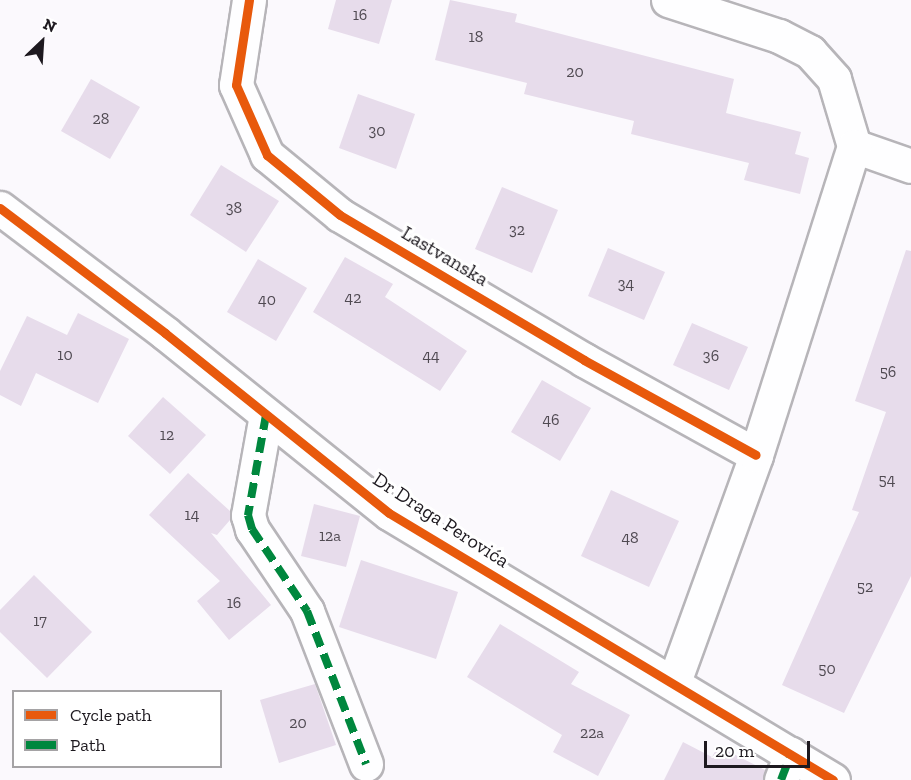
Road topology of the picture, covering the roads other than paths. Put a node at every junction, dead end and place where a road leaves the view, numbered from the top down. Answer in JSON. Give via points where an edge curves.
{"nodes":[{"id":1,"x":249,"y":0,"type":"edge"},
{"id":2,"x":668,"y":0,"type":"edge"},
{"id":3,"x":854,"y":146,"type":"junction"},
{"id":4,"x":911,"y":166,"type":"edge"},
{"id":5,"x":0,"y":208,"type":"edge"},
{"id":6,"x":266,"y":415,"type":"junction"},
{"id":7,"x":756,"y":455,"type":"junction"},
{"id":8,"x":674,"y":682,"type":"junction"},
{"id":9,"x":366,"y":764,"type":"dead end"},
{"id":10,"x":786,"y":767,"type":"edge"},
{"id":11,"x":833,"y":780,"type":"edge"}],
"edges":[{"from":1,"to":7,"type":"street","name":"Lastvanska","via":[[236,85],[267,155],[340,215],[584,360]]},
{"from":2,"to":3,"type":"street","via":[[779,36],[810,52],[834,79]]},
{"from":3,"to":4,"type":"street"},
{"from":3,"to":7,"type":"street"},
{"from":5,"to":6,"type":"street","name":"Dr Draga Perovića"},
{"from":6,"to":8,"type":"street","name":"Dr Draga Perovića","via":[[389,513]]},
{"from":6,"to":9,"type":"street","via":[[248,515],[252,530],[307,611]]},
{"from":7,"to":8,"type":"street"},
{"from":8,"to":10,"type":"street","name":"Dr Draga Perovića"},
{"from":10,"to":11,"type":"street","name":"Dr Draga Perovića"}]}
